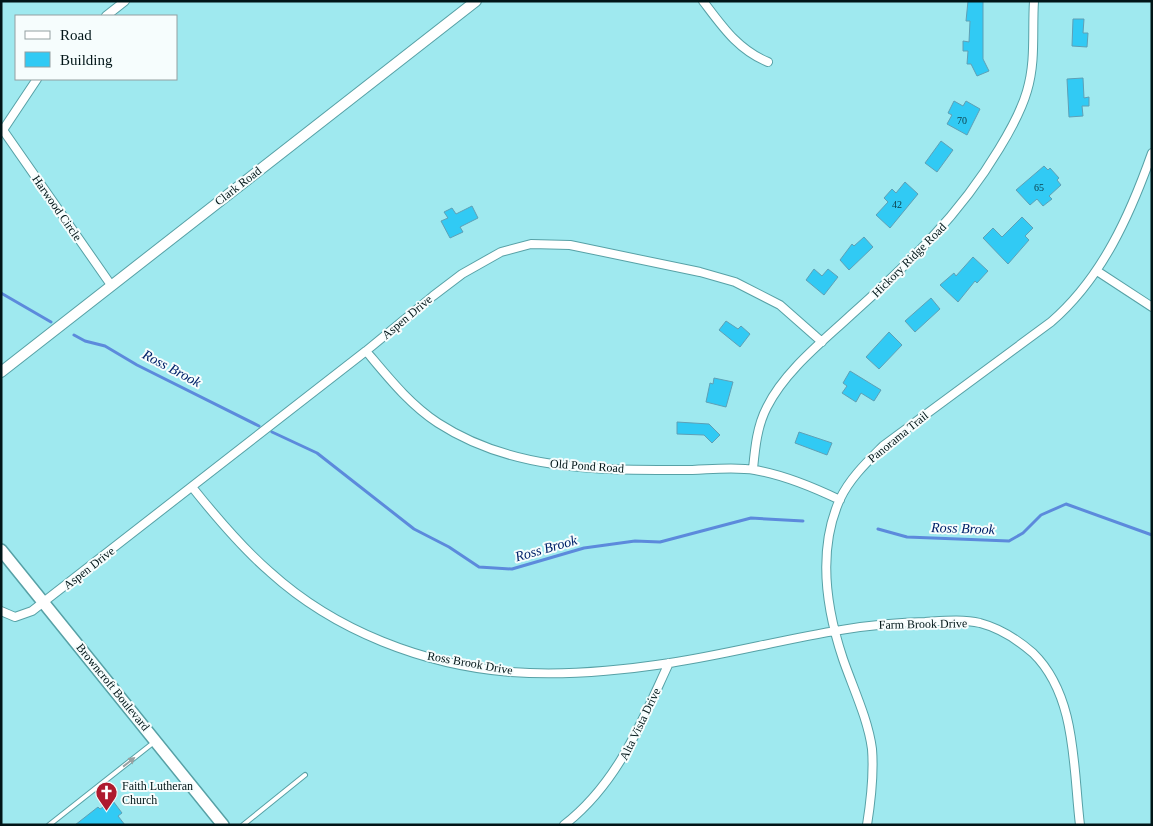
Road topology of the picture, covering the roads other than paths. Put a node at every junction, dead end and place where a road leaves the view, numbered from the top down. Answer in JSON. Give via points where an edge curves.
{"nodes":[{"id":1,"x":125,"y":1,"type":"edge"},
{"id":2,"x":476,"y":1,"type":"edge"},
{"id":3,"x":703,"y":1,"type":"edge"},
{"id":4,"x":1034,"y":1,"type":"edge"},
{"id":5,"x":107,"y":15,"type":"edge"},
{"id":6,"x":768,"y":62,"type":"dead end"},
{"id":7,"x":36,"y":80,"type":"edge"},
{"id":8,"x":2,"y":129,"type":"edge"},
{"id":9,"x":1152,"y":153,"type":"edge"},
{"id":10,"x":1097,"y":272,"type":"junction"},
{"id":11,"x":111,"y":285,"type":"junction"},
{"id":12,"x":1152,"y":307,"type":"edge"},
{"id":13,"x":822,"y":342,"type":"junction"},
{"id":14,"x":366,"y":351,"type":"junction"},
{"id":15,"x":1,"y":372,"type":"edge"},
{"id":16,"x":753,"y":469,"type":"junction"},
{"id":17,"x":192,"y":487,"type":"junction"},
{"id":18,"x":840,"y":500,"type":"junction"},
{"id":19,"x":1,"y":550,"type":"edge"},
{"id":20,"x":45,"y":602,"type":"junction"},
{"id":21,"x":1,"y":611,"type":"edge"},
{"id":22,"x":834,"y":631,"type":"junction"},
{"id":23,"x":669,"y":663,"type":"junction"},
{"id":24,"x":156,"y":741,"type":"junction"},
{"id":25,"x":305,"y":775,"type":"dead end"},
{"id":26,"x":49,"y":825,"type":"edge"},
{"id":27,"x":223,"y":825,"type":"edge"},
{"id":28,"x":244,"y":825,"type":"edge"},
{"id":29,"x":564,"y":825,"type":"edge"},
{"id":30,"x":867,"y":825,"type":"edge"},
{"id":31,"x":1080,"y":825,"type":"edge"}],
"edges":[{"from":1,"to":5,"type":"street"},
{"from":2,"to":11,"type":"street","name":"Clark Road"},
{"from":3,"to":6,"type":"street","via":[[734,40],[754,56]]},
{"from":4,"to":13,"type":"street","name":"Hickory Ridge Road","via":[[1035,48],[1027,92],[992,161],[960,207],[921,251]]},
{"from":7,"to":8,"type":"street","name":"Harwood Circle"},
{"from":8,"to":11,"type":"street","name":"Harwood Circle"},
{"from":9,"to":10,"type":"street","name":"Panorama Trail"},
{"from":10,"to":12,"type":"street"},
{"from":10,"to":18,"type":"street","name":"Panorama Trail","via":[[1072,303],[1051,322],[883,446],[854,478]]},
{"from":11,"to":15,"type":"street","name":"Clark Road"},
{"from":13,"to":14,"type":"street","name":"Aspen Drive","via":[[780,305],[735,282],[570,245],[539,244],[486,258]]},
{"from":13,"to":16,"type":"street","name":"Hickory Ridge Road","via":[[782,384],[766,408],[756,441]]},
{"from":14,"to":16,"type":"street","name":"Old Pond Road","via":[[396,387],[430,416],[469,440],[508,455],[566,467]]},
{"from":14,"to":17,"type":"street","name":"Aspen Drive"},
{"from":16,"to":18,"type":"street","name":"Old Pond Road","via":[[796,481]]},
{"from":17,"to":20,"type":"street","name":"Aspen Drive"},
{"from":17,"to":23,"type":"street","name":"Ross Brook Drive","via":[[249,553],[290,589],[340,621],[390,644],[454,663],[515,672],[585,672]]},
{"from":18,"to":22,"type":"street","name":"Panorama Trail","via":[[827,560],[828,596]]},
{"from":19,"to":20,"type":"main road","name":"Browncroft Boulevard"},
{"from":20,"to":21,"type":"street","name":"Aspen Drive","via":[[20,617]]},
{"from":20,"to":24,"type":"main road","name":"Browncroft Boulevard"},
{"from":22,"to":23,"type":"street","name":"Ross Brook Drive"},
{"from":22,"to":30,"type":"street","name":"Panorama Trail","via":[[872,748]]},
{"from":22,"to":31,"type":"street","name":"Farm Brook Drive","via":[[864,625],[961,621],[987,626],[1019,642],[1043,665],[1061,698],[1068,721]]},
{"from":23,"to":29,"type":"street","name":"Alta Vista Drive","via":[[621,762],[594,798]]},
{"from":26,"to":24,"type":"lane","one_way":true},
{"from":24,"to":27,"type":"main road","name":"Browncroft Boulevard"},
{"from":25,"to":28,"type":"lane"}]}
